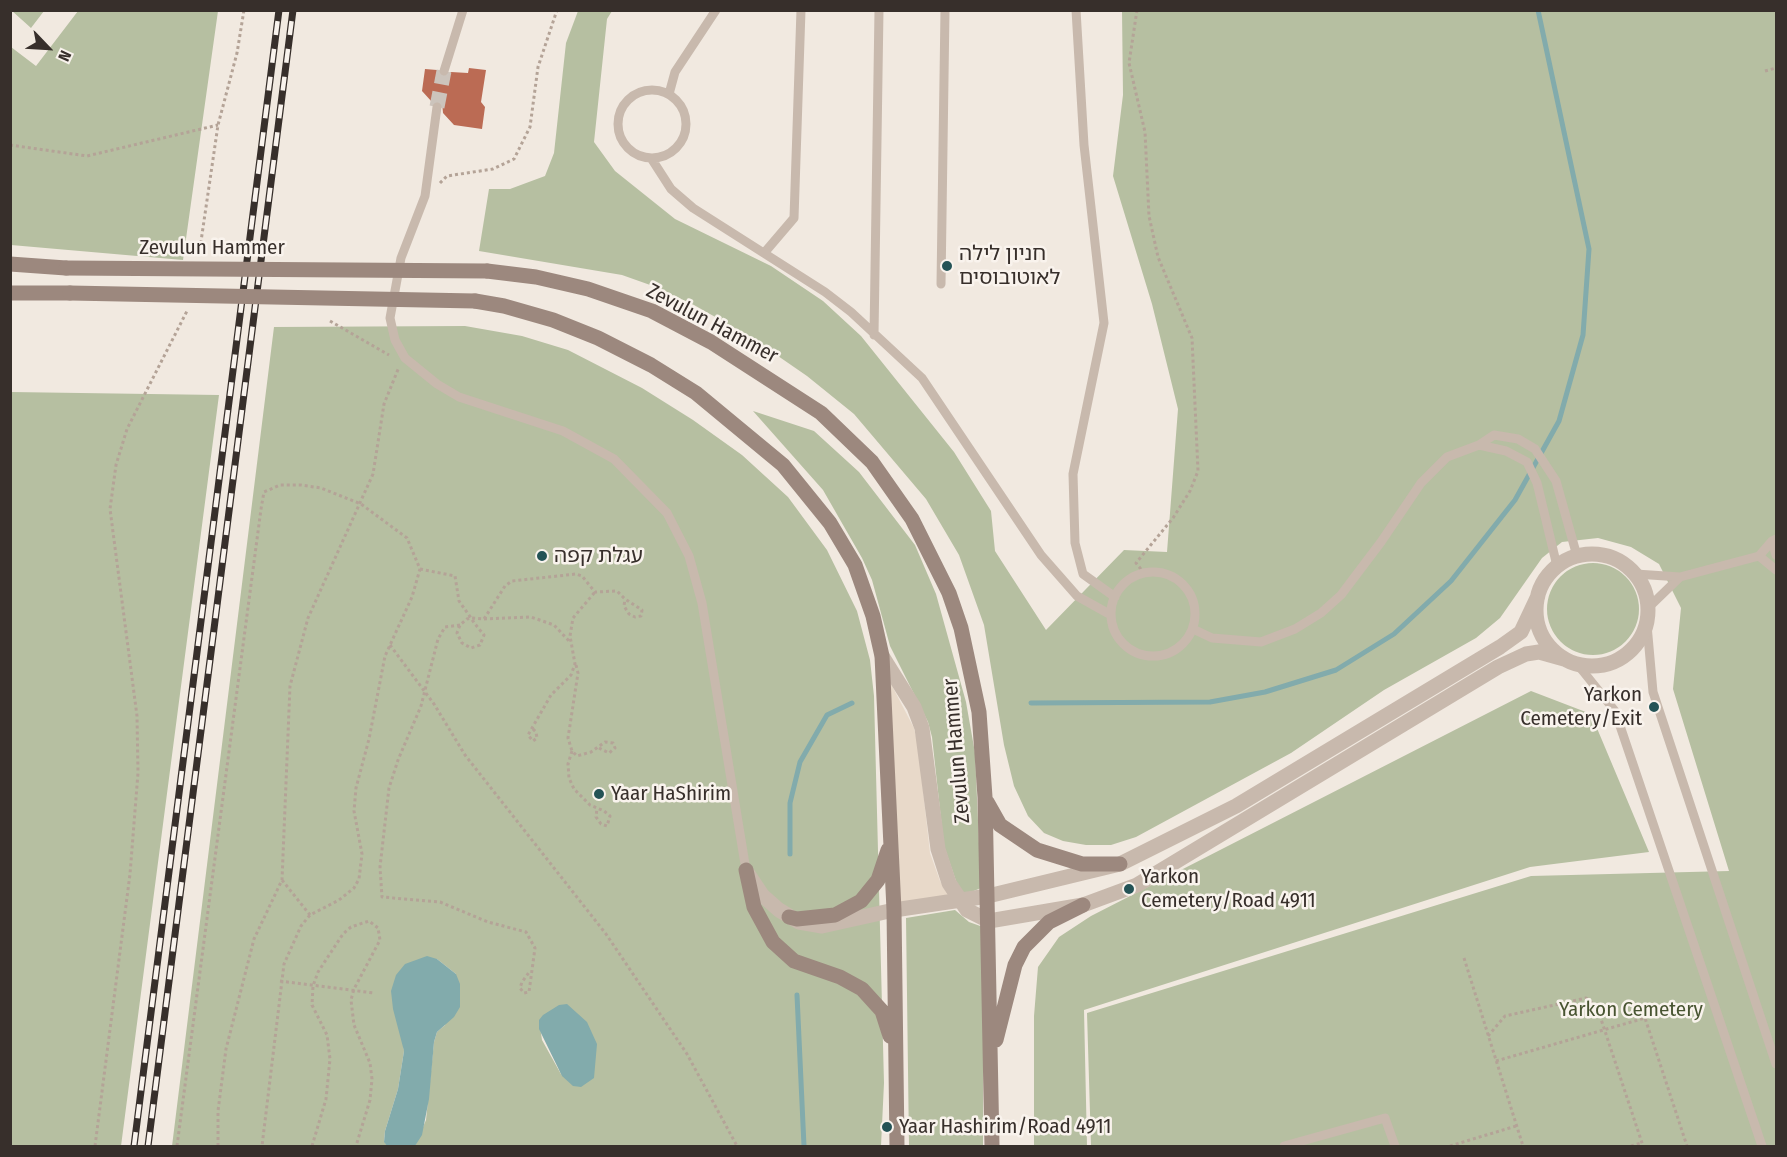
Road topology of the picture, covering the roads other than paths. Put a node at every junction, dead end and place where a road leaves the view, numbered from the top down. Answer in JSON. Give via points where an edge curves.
{"nodes":[{"id":1,"x":463,"y":10,"type":"edge"},
{"id":2,"x":716,"y":10,"type":"edge"},
{"id":3,"x":801,"y":10,"type":"edge"},
{"id":4,"x":879,"y":10,"type":"edge"},
{"id":5,"x":945,"y":10,"type":"edge"},
{"id":6,"x":1076,"y":10,"type":"edge"},
{"id":7,"x":444,"y":71,"type":"tunnel mouth"},
{"id":8,"x":669,"y":94,"type":"junction"},
{"id":9,"x":437,"y":107,"type":"tunnel mouth"},
{"id":10,"x":651,"y":158,"type":"junction"},
{"id":11,"x":765,"y":252,"type":"junction"},
{"id":12,"x":10,"y":264,"type":"edge"},
{"id":13,"x":941,"y":284,"type":"dead end"},
{"id":14,"x":10,"y":293,"type":"edge"},
{"id":15,"x":874,"y":335,"type":"junction"},
{"id":16,"x":1479,"y":445,"type":"junction"},
{"id":17,"x":1774,"y":540,"type":"edge"},
{"id":18,"x":1776,"y":555,"type":"edge"},
{"id":19,"x":1577,"y":556,"type":"junction"},
{"id":20,"x":1759,"y":556,"type":"junction"},
{"id":21,"x":1557,"y":566,"type":"junction"},
{"id":22,"x":1776,"y":570,"type":"edge"},
{"id":23,"x":1636,"y":574,"type":"junction"},
{"id":24,"x":1680,"y":577,"type":"junction"},
{"id":25,"x":1538,"y":596,"type":"junction"},
{"id":26,"x":1115,"y":597,"type":"junction"},
{"id":27,"x":1649,"y":607,"type":"junction"},
{"id":28,"x":1111,"y":615,"type":"junction"},
{"id":29,"x":1647,"y":625,"type":"junction"},
{"id":30,"x":1193,"y":629,"type":"junction"},
{"id":31,"x":882,"y":656,"type":"junction"},
{"id":32,"x":1571,"y":662,"type":"junction"},
{"id":33,"x":985,"y":797,"type":"junction"},
{"id":34,"x":892,"y":826,"type":"junction"},
{"id":35,"x":1120,"y":864,"type":"junction"},
{"id":36,"x":746,"y":870,"type":"junction"},
{"id":37,"x":988,"y":896,"type":"junction"},
{"id":38,"x":960,"y":902,"type":"junction"},
{"id":39,"x":1083,"y":905,"type":"junction"},
{"id":40,"x":894,"y":910,"type":"junction"},
{"id":41,"x":789,"y":917,"type":"junction"},
{"id":42,"x":989,"y":921,"type":"junction"},
{"id":43,"x":1776,"y":1064,"type":"edge"},
{"id":44,"x":896,"y":1065,"type":"junction"},
{"id":45,"x":991,"y":1079,"type":"junction"},
{"id":46,"x":897,"y":1146,"type":"edge"},
{"id":47,"x":992,"y":1146,"type":"edge"},
{"id":48,"x":1284,"y":1146,"type":"edge"},
{"id":49,"x":1395,"y":1146,"type":"edge"},
{"id":50,"x":1762,"y":1146,"type":"edge"}],
"edges":[{"from":1,"to":7,"type":"lane"},
{"from":2,"to":8,"type":"lane","via":[[675,72]]},
{"from":3,"to":11,"type":"lane","via":[[794,218]]},
{"from":4,"to":15,"type":"lane"},
{"from":5,"to":13,"type":"lane"},
{"from":6,"to":26,"type":"lane","via":[[1084,145],[1104,323],[1073,474],[1075,543],[1083,574]]},
{"from":8,"to":10,"type":"lane","via":[[684,111],[684,133],[672,151]]},
{"from":8,"to":10,"type":"lane","via":[[640,92],[631,97],[620,114],[624,144],[640,156]]},
{"from":9,"to":36,"type":"lane","via":[[424,196],[401,258],[390,318],[403,360],[459,397],[563,431],[614,459],[667,513],[689,556],[702,603]]},
{"from":10,"to":11,"type":"lane","via":[[658,174],[678,196]]},
{"from":11,"to":15,"type":"lane","via":[[851,312]]},
{"from":12,"to":33,"type":"main road","name":"Zevulun Hammer","bridge":true,"via":[[487,271],[577,286],[651,310],[711,342],[821,413],[872,462],[912,519],[949,593],[961,628],[979,712]]},
{"from":14,"to":31,"type":"main road","bridge":true,"via":[[474,301],[553,320],[598,338],[696,393],[751,436],[808,492],[843,542],[865,588]]},
{"from":15,"to":28,"type":"lane","via":[[922,378],[1023,532],[1070,589],[1094,608]]},
{"from":16,"to":19,"type":"lane","via":[[1494,435],[1518,439],[1535,448],[1556,481]]},
{"from":16,"to":21,"type":"lane","via":[[1506,451],[1527,462],[1537,483]]},
{"from":16,"to":30,"type":"lane","via":[[1447,457],[1421,483],[1368,560],[1341,595],[1321,613],[1295,629],[1261,642],[1212,638]]},
{"from":17,"to":18,"type":"lane"},
{"from":17,"to":20,"type":"lane"},
{"from":19,"to":21,"type":"street"},
{"from":19,"to":23,"type":"street","via":[[1607,555]]},
{"from":20,"to":22,"type":"lane"},
{"from":20,"to":24,"type":"lane"},
{"from":21,"to":25,"type":"street"},
{"from":23,"to":24,"type":"lane"},
{"from":23,"to":27,"type":"street"},
{"from":24,"to":27,"type":"lane"},
{"from":25,"to":32,"type":"street","via":[[1538,625],[1553,650]]},
{"from":25,"to":35,"type":"street","via":[[1521,632],[1500,647],[1236,806]]},
{"from":26,"to":28,"type":"lane"},
{"from":26,"to":30,"type":"lane","via":[[1122,586],[1144,573],[1157,572],[1181,582],[1194,604]]},
{"from":27,"to":29,"type":"street"},
{"from":28,"to":30,"type":"lane","via":[[1119,640],[1140,655],[1153,657],[1177,650]]},
{"from":29,"to":32,"type":"street","via":[[1640,641],[1620,658],[1595,666]]},
{"from":29,"to":43,"type":"lane","via":[[1653,692]]},
{"from":31,"to":34,"type":"main road"},
{"from":31,"to":38,"type":"street","via":[[922,728],[939,849],[949,883]]},
{"from":32,"to":39,"type":"street","via":[[1539,652],[1498,667],[1137,885]]},
{"from":32,"to":50,"type":"lane","via":[[1615,711]]},
{"from":33,"to":35,"type":"main road","via":[[1000,825],[1037,850],[1082,864]]},
{"from":33,"to":37,"type":"main road","name":"Zevulun Hammer"},
{"from":34,"to":40,"type":"main road"},
{"from":34,"to":41,"type":"main road","via":[[883,868],[861,901],[834,915]]},
{"from":35,"to":37,"type":"street"},
{"from":36,"to":41,"type":"street","via":[[762,895]]},
{"from":36,"to":44,"type":"main road","via":[[754,907],[773,942],[794,961],[852,983],[870,996],[886,1020]]},
{"from":37,"to":38,"type":"street"},
{"from":37,"to":42,"type":"main road","name":"Zevulun Hammer"},
{"from":38,"to":40,"type":"street"},
{"from":38,"to":42,"type":"street","via":[[974,915]]},
{"from":39,"to":42,"type":"street"},
{"from":39,"to":45,"type":"main road","via":[[1048,922],[1024,947],[1015,965],[997,1035]]},
{"from":40,"to":41,"type":"street","via":[[828,926],[810,925]]},
{"from":40,"to":44,"type":"main road"},
{"from":42,"to":45,"type":"main road","name":"Zevulun Hammer"},
{"from":44,"to":46,"type":"main road"},
{"from":45,"to":47,"type":"main road"},
{"from":48,"to":49,"type":"lane","via":[[1385,1118]]}]}
